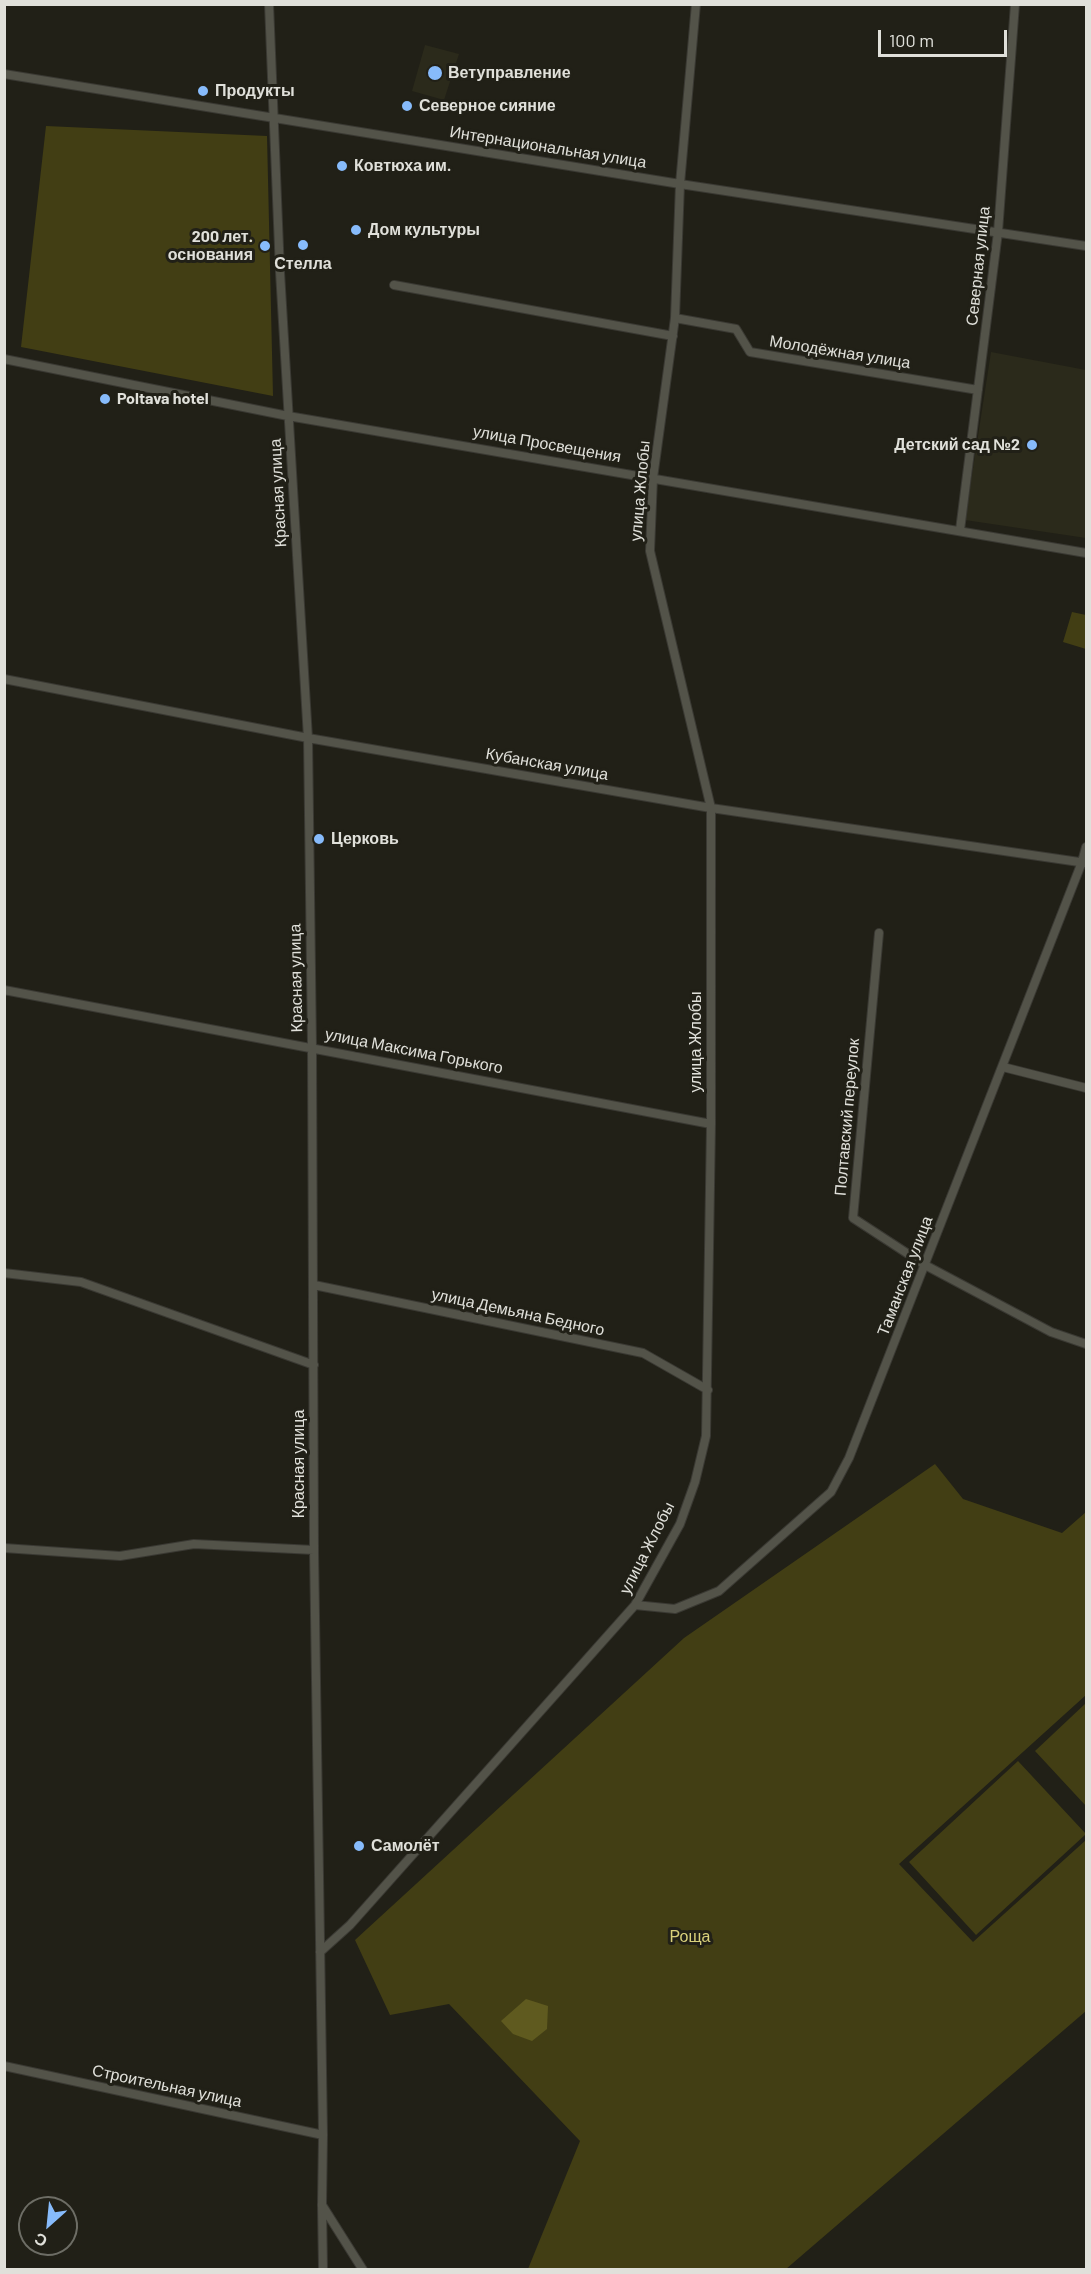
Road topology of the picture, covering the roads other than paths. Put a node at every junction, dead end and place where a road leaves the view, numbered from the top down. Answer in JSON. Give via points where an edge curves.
{"nodes":[{"id":1,"x":269,"y":4,"type":"edge"},
{"id":2,"x":696,"y":4,"type":"edge"},
{"id":3,"x":1015,"y":4,"type":"edge"},
{"id":4,"x":4,"y":74,"type":"edge"},
{"id":5,"x":273,"y":117,"type":"junction"},
{"id":6,"x":680,"y":184,"type":"junction"},
{"id":7,"x":998,"y":232,"type":"junction"},
{"id":8,"x":1086,"y":246,"type":"edge"},
{"id":9,"x":394,"y":285,"type":"dead end"},
{"id":10,"x":675,"y":318,"type":"junction"},
{"id":11,"x":673,"y":336,"type":"junction"},
{"id":12,"x":4,"y":359,"type":"edge"},
{"id":13,"x":978,"y":390,"type":"junction"},
{"id":14,"x":288,"y":416,"type":"junction"},
{"id":15,"x":653,"y":478,"type":"junction"},
{"id":16,"x":960,"y":530,"type":"junction"},
{"id":17,"x":1086,"y":554,"type":"edge"},
{"id":18,"x":4,"y":679,"type":"edge"},
{"id":19,"x":308,"y":738,"type":"junction"},
{"id":20,"x":711,"y":807,"type":"junction"},
{"id":21,"x":1086,"y":847,"type":"edge"},
{"id":22,"x":1084,"y":862,"type":"edge"},
{"id":23,"x":879,"y":933,"type":"dead end"},
{"id":24,"x":4,"y":990,"type":"edge"},
{"id":25,"x":312,"y":1047,"type":"junction"},
{"id":26,"x":1003,"y":1066,"type":"junction"},
{"id":27,"x":1086,"y":1088,"type":"edge"},
{"id":28,"x":711,"y":1124,"type":"junction"},
{"id":29,"x":925,"y":1265,"type":"junction"},
{"id":30,"x":4,"y":1273,"type":"edge"},
{"id":31,"x":314,"y":1285,"type":"junction"},
{"id":32,"x":1086,"y":1344,"type":"edge"},
{"id":33,"x":314,"y":1365,"type":"junction"},
{"id":34,"x":708,"y":1390,"type":"junction"},
{"id":35,"x":4,"y":1548,"type":"edge"},
{"id":36,"x":314,"y":1550,"type":"junction"},
{"id":37,"x":635,"y":1605,"type":"junction"},
{"id":38,"x":320,"y":1952,"type":"junction"},
{"id":39,"x":4,"y":2066,"type":"edge"},
{"id":40,"x":323,"y":2135,"type":"junction"},
{"id":41,"x":322,"y":2205,"type":"junction"},
{"id":42,"x":323,"y":2270,"type":"edge"},
{"id":43,"x":363,"y":2270,"type":"edge"}],
"edges":[{"from":1,"to":5,"type":"street","name":"Красная улица"},
{"from":2,"to":6,"type":"street","name":"улица Жлобы"},
{"from":3,"to":7,"type":"street","name":"Северная улица"},
{"from":4,"to":5,"type":"street","name":"Интернациональная улица"},
{"from":5,"to":6,"type":"street","name":"Интернациональная улица"},
{"from":5,"to":14,"type":"street","name":"Красная улица"},
{"from":6,"to":7,"type":"street","name":"Интернациональная улица"},
{"from":6,"to":10,"type":"street","name":"улица Жлобы"},
{"from":7,"to":8,"type":"street","name":"Интернациональная улица"},
{"from":7,"to":13,"type":"street","name":"Северная улица"},
{"from":9,"to":11,"type":"street"},
{"from":10,"to":11,"type":"street","name":"улица Жлобы"},
{"from":10,"to":13,"type":"street","name":"Молодёжная улица","via":[[736,329],[750,352]]},
{"from":11,"to":15,"type":"street","name":"улица Жлобы"},
{"from":12,"to":14,"type":"street","name":"улица Просвещения"},
{"from":13,"to":16,"type":"street","name":"Северная улица"},
{"from":14,"to":15,"type":"street","name":"улица Просвещения"},
{"from":14,"to":19,"type":"street","name":"Красная улица"},
{"from":15,"to":16,"type":"street","name":"улица Просвещения"},
{"from":15,"to":20,"type":"street","name":"улица Жлобы","via":[[650,551]]},
{"from":16,"to":17,"type":"street","name":"улица Просвещения"},
{"from":18,"to":19,"type":"street","name":"Кубанская улица"},
{"from":19,"to":20,"type":"street","name":"Кубанская улица"},
{"from":19,"to":25,"type":"street","name":"Красная улица"},
{"from":20,"to":22,"type":"street","name":"Кубанская улица"},
{"from":20,"to":28,"type":"street","name":"улица Жлобы"},
{"from":21,"to":22,"type":"street","name":"Таманская улица"},
{"from":22,"to":26,"type":"street","name":"Таманская улица"},
{"from":23,"to":29,"type":"street","name":"Полтавский переулок","via":[[852,1218]]},
{"from":24,"to":25,"type":"street","name":"улица Максима Горького"},
{"from":25,"to":28,"type":"street","name":"улица Максима Горького"},
{"from":25,"to":31,"type":"street","name":"Красная улица"},
{"from":26,"to":27,"type":"street"},
{"from":26,"to":29,"type":"street","name":"Таманская улица"},
{"from":28,"to":34,"type":"street","name":"улица Жлобы"},
{"from":29,"to":32,"type":"street","via":[[1051,1332]]},
{"from":29,"to":37,"type":"street","name":"Таманская улица","via":[[849,1458],[831,1492],[719,1591],[675,1609]]},
{"from":30,"to":33,"type":"street","via":[[81,1282]]},
{"from":31,"to":33,"type":"street","name":"Красная улица"},
{"from":31,"to":34,"type":"street","name":"улица Демьяна Бедного","via":[[643,1353]]},
{"from":33,"to":36,"type":"street","name":"Красная улица"},
{"from":34,"to":37,"type":"street","name":"улица Жлобы","via":[[706,1436],[695,1482],[680,1524]]},
{"from":35,"to":36,"type":"street","via":[[120,1556],[194,1545]]},
{"from":36,"to":38,"type":"street","name":"Красная улица"},
{"from":37,"to":38,"type":"street","name":"улица Жлобы","via":[[350,1925]]},
{"from":38,"to":40,"type":"street","name":"Красная улица"},
{"from":39,"to":40,"type":"street","name":"Строительная улица"},
{"from":40,"to":41,"type":"street","name":"Красная улица"},
{"from":41,"to":42,"type":"street","name":"Красная улица"},
{"from":41,"to":43,"type":"street"}]}
